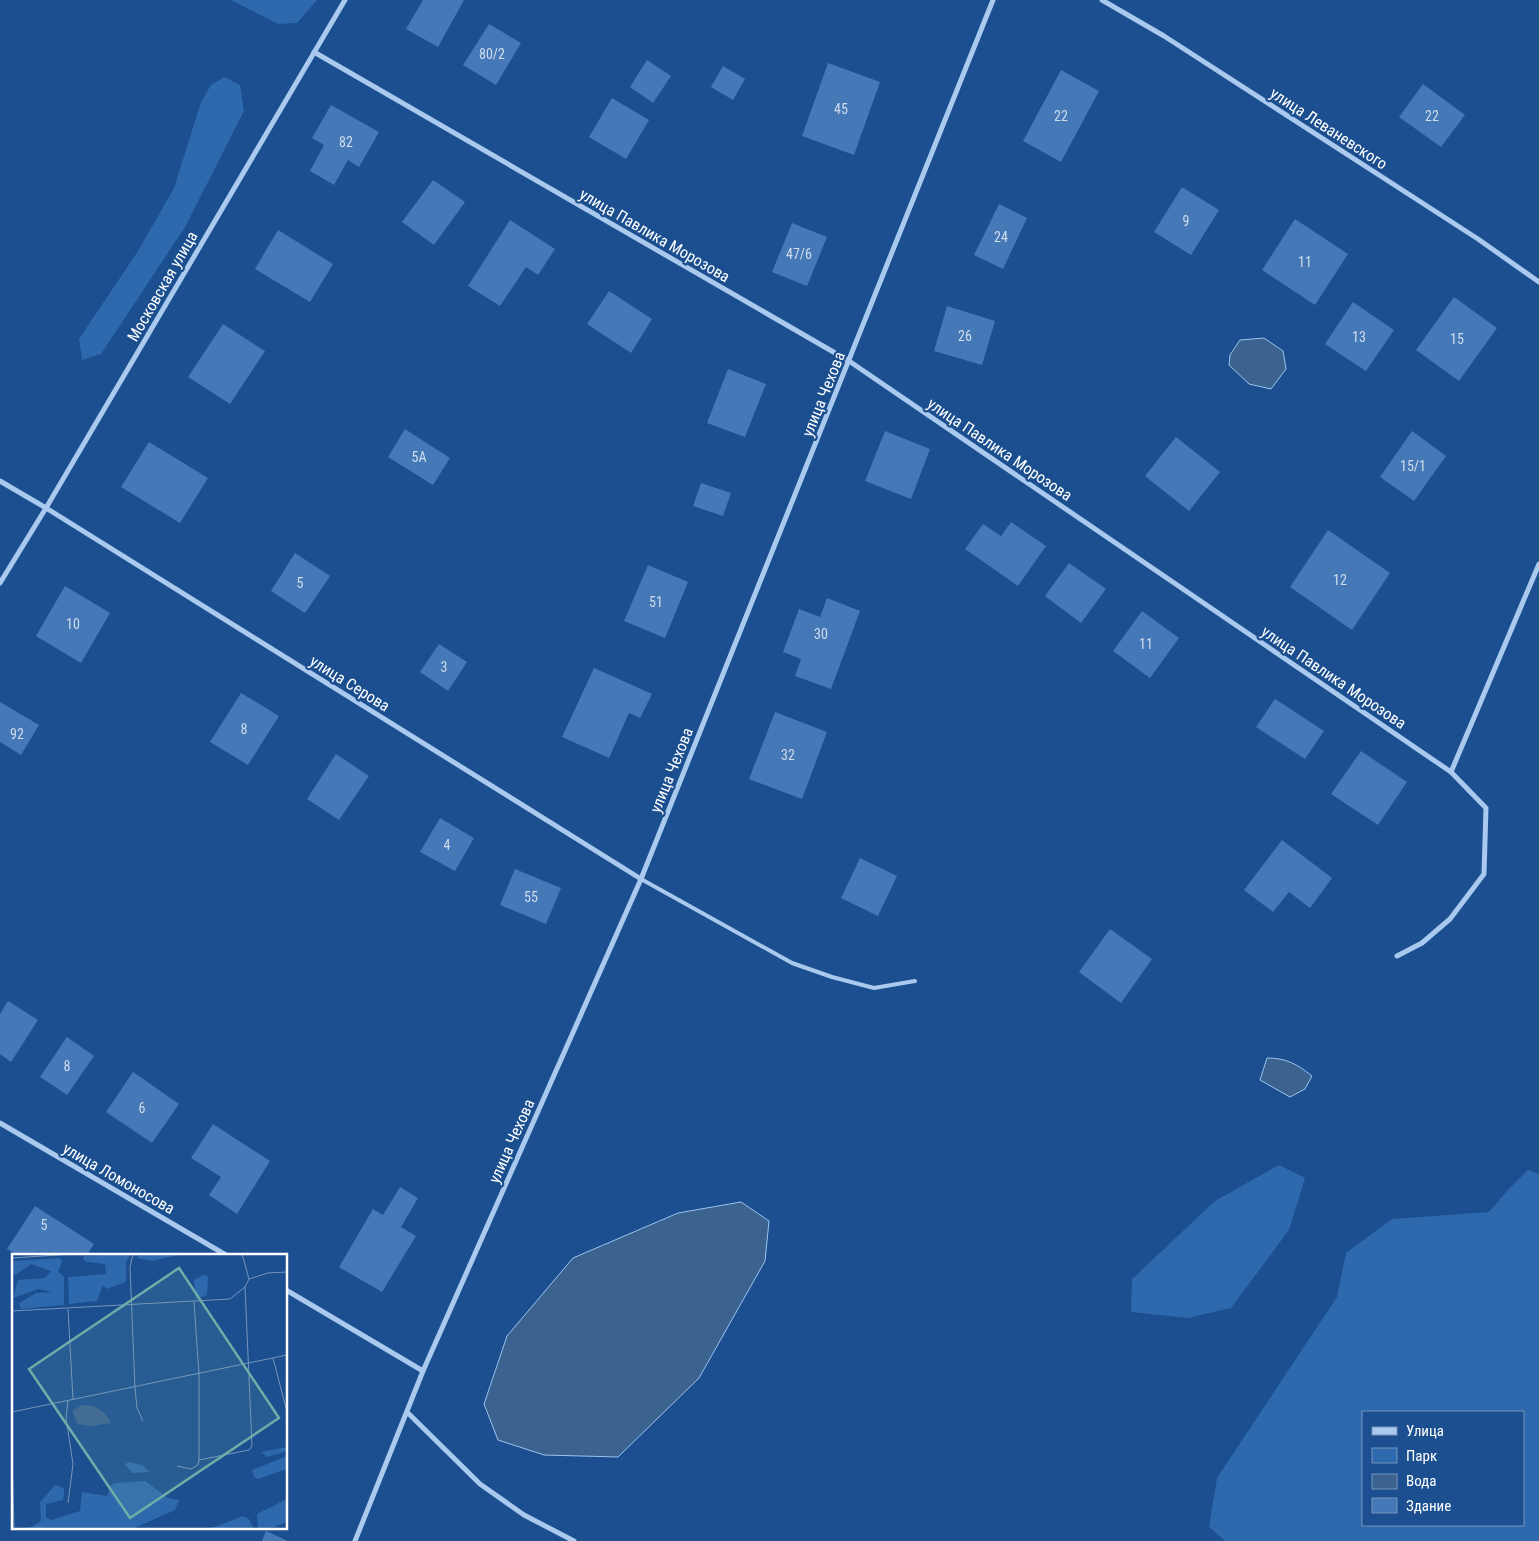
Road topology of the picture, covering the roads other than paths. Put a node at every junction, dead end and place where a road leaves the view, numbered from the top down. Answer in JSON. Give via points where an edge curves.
{"nodes":[{"id":1,"x":345,"y":0,"type":"edge"},
{"id":2,"x":993,"y":0,"type":"edge"},
{"id":3,"x":1102,"y":0,"type":"edge"},
{"id":4,"x":314,"y":52,"type":"junction"},
{"id":5,"x":1539,"y":282,"type":"edge"},
{"id":6,"x":849,"y":361,"type":"junction"},
{"id":7,"x":0,"y":481,"type":"edge"},
{"id":8,"x":46,"y":508,"type":"junction"},
{"id":9,"x":1539,"y":564,"type":"edge"},
{"id":10,"x":0,"y":583,"type":"edge"},
{"id":11,"x":1451,"y":772,"type":"junction"},
{"id":12,"x":641,"y":879,"type":"junction"},
{"id":13,"x":1397,"y":956,"type":"dead end"},
{"id":14,"x":915,"y":981,"type":"dead end"},
{"id":15,"x":0,"y":1122,"type":"edge"},
{"id":16,"x":224,"y":1254,"type":"edge"},
{"id":17,"x":288,"y":1291,"type":"edge"},
{"id":18,"x":424,"y":1371,"type":"junction"},
{"id":19,"x":407,"y":1412,"type":"junction"},
{"id":20,"x":355,"y":1541,"type":"edge"},
{"id":21,"x":574,"y":1541,"type":"edge"}],
"edges":[{"from":1,"to":4,"type":"street","name":"Московская улица"},
{"from":2,"to":6,"type":"street","name":"улица Чехова"},
{"from":3,"to":5,"type":"street","name":"улица Леваневского","via":[[1164,36]]},
{"from":4,"to":6,"type":"street","name":"улица Павлика Морозова"},
{"from":4,"to":8,"type":"street","name":"Московская улица"},
{"from":6,"to":11,"type":"street","name":"улица Павлика Морозова"},
{"from":6,"to":12,"type":"street","name":"улица Чехова"},
{"from":7,"to":8,"type":"street","name":"улица Серова"},
{"from":8,"to":10,"type":"street","name":"Московская улица"},
{"from":8,"to":12,"type":"street","name":"улица Серова"},
{"from":9,"to":11,"type":"street"},
{"from":11,"to":13,"type":"street","name":"улица Павлика Морозова","via":[[1486,808],[1484,874],[1450,919],[1422,943]]},
{"from":12,"to":14,"type":"lane","via":[[792,963],[874,988]]},
{"from":12,"to":18,"type":"street","name":"улица Чехова"},
{"from":15,"to":16,"type":"street","name":"улица Ломоносова"},
{"from":17,"to":18,"type":"street"},
{"from":18,"to":19,"type":"street","name":"улица Чехова"},
{"from":19,"to":20,"type":"street","name":"улица Чехова"},
{"from":19,"to":21,"type":"street","via":[[480,1484],[524,1515]]}]}
